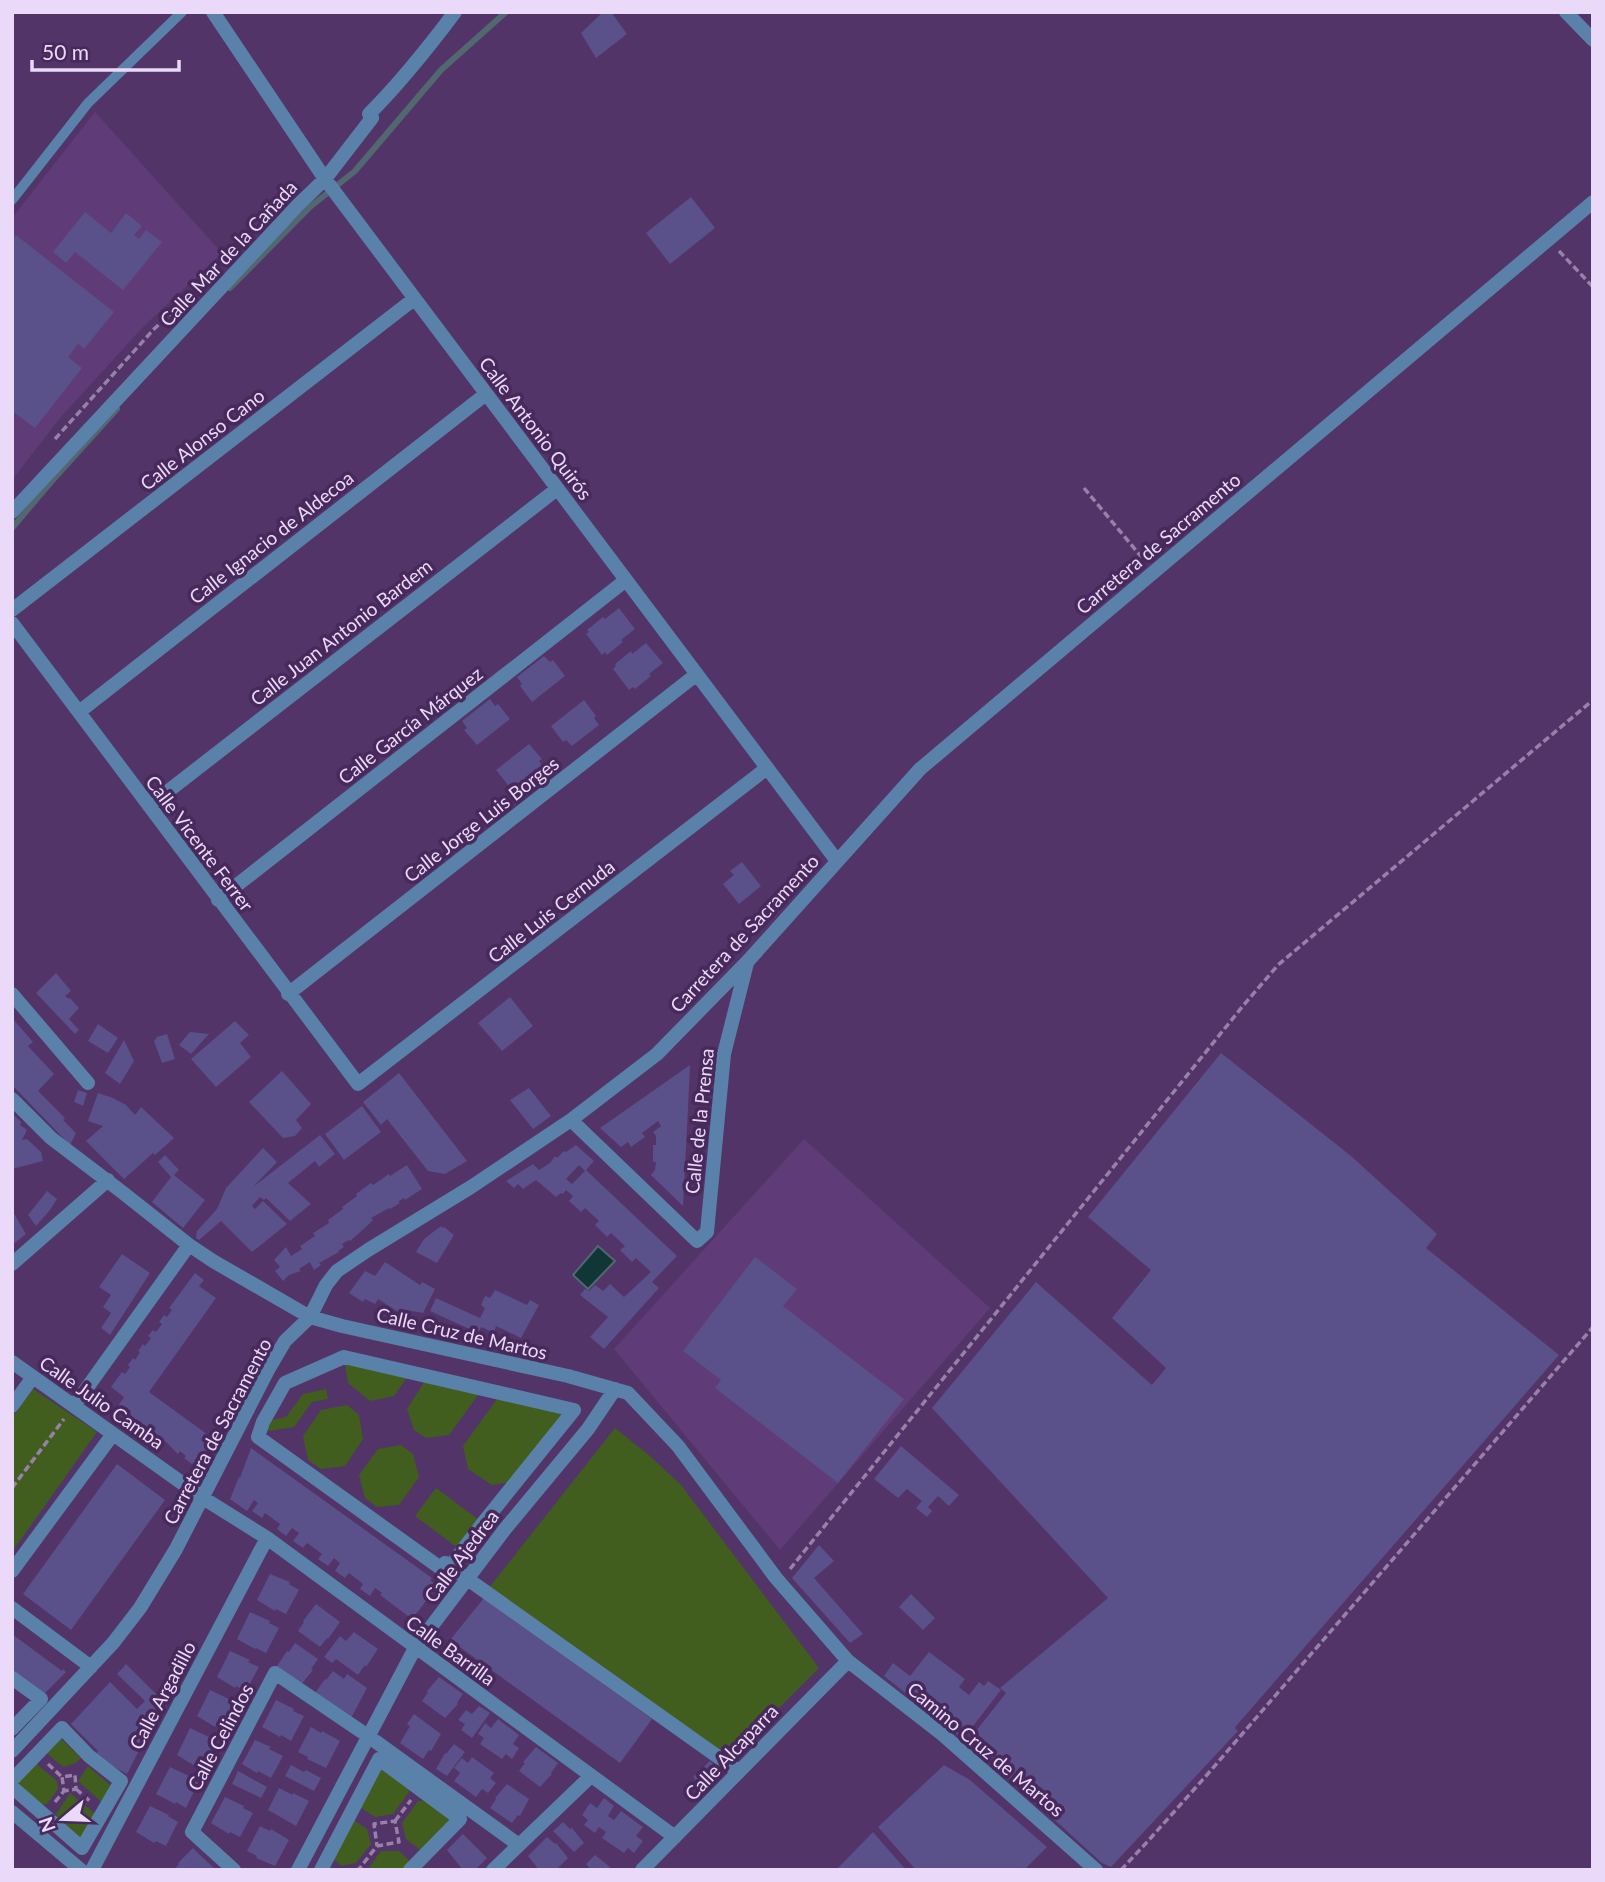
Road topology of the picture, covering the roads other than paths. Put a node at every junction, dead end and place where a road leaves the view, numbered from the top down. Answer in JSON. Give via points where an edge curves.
{"nodes":[{"id":1,"x":182,"y":12,"type":"edge"},
{"id":2,"x":213,"y":12,"type":"edge"},
{"id":3,"x":454,"y":12,"type":"edge"},
{"id":4,"x":1566,"y":12,"type":"edge"},
{"id":5,"x":1593,"y":40,"type":"edge"},
{"id":6,"x":326,"y":180,"type":"junction"},
{"id":7,"x":12,"y":200,"type":"edge"},
{"id":8,"x":1593,"y":202,"type":"edge"},
{"id":9,"x":414,"y":299,"type":"junction"},
{"id":10,"x":486,"y":394,"type":"junction"},
{"id":11,"x":557,"y":489,"type":"junction"},
{"id":12,"x":12,"y":512,"type":"edge"},
{"id":13,"x":626,"y":580,"type":"junction"},
{"id":14,"x":12,"y":610,"type":"edge"},
{"id":15,"x":12,"y":623,"type":"edge"},
{"id":16,"x":697,"y":674,"type":"junction"},
{"id":17,"x":79,"y":712,"type":"junction"},
{"id":18,"x":767,"y":768,"type":"junction"},
{"id":19,"x":149,"y":806,"type":"junction"},
{"id":20,"x":836,"y":861,"type":"junction"},
{"id":21,"x":218,"y":900,"type":"junction"},
{"id":22,"x":748,"y":961,"type":"junction"},
{"id":23,"x":288,"y":993,"type":"junction"},
{"id":24,"x":12,"y":995,"type":"edge"},
{"id":25,"x":88,"y":1083,"type":"dead end"},
{"id":26,"x":358,"y":1084,"type":"joint"},
{"id":27,"x":12,"y":1099,"type":"edge"},
{"id":28,"x":571,"y":1120,"type":"junction"},
{"id":29,"x":108,"y":1181,"type":"junction"},
{"id":30,"x":189,"y":1245,"type":"junction"},
{"id":31,"x":12,"y":1264,"type":"edge"},
{"id":32,"x":310,"y":1317,"type":"junction"},
{"id":33,"x":12,"y":1362,"type":"edge"},
{"id":34,"x":33,"y":1377,"type":"junction"},
{"id":35,"x":615,"y":1389,"type":"junction"},
{"id":36,"x":12,"y":1406,"type":"edge"},
{"id":37,"x":74,"y":1406,"type":"junction"},
{"id":38,"x":242,"y":1420,"type":"junction"},
{"id":39,"x":260,"y":1432,"type":"junction"},
{"id":40,"x":113,"y":1434,"type":"junction"},
{"id":41,"x":203,"y":1498,"type":"junction"},
{"id":42,"x":267,"y":1538,"type":"junction"},
{"id":43,"x":451,"y":1567,"type":"junction"},
{"id":44,"x":12,"y":1571,"type":"edge"},
{"id":45,"x":467,"y":1579,"type":"junction"},
{"id":46,"x":12,"y":1608,"type":"edge"},
{"id":47,"x":415,"y":1648,"type":"junction"},
{"id":48,"x":848,"y":1661,"type":"junction"},
{"id":49,"x":91,"y":1667,"type":"junction"},
{"id":50,"x":12,"y":1678,"type":"edge"},
{"id":51,"x":12,"y":1729,"type":"edge"},
{"id":52,"x":368,"y":1736,"type":"junction"},
{"id":53,"x":12,"y":1751,"type":"edge"},
{"id":54,"x":738,"y":1771,"type":"junction"},
{"id":55,"x":591,"y":1776,"type":"junction"},
{"id":56,"x":12,"y":1780,"type":"edge"},
{"id":57,"x":12,"y":1787,"type":"edge"},
{"id":58,"x":12,"y":1812,"type":"edge"},
{"id":59,"x":675,"y":1837,"type":"junction"},
{"id":60,"x":519,"y":1845,"type":"junction"},
{"id":61,"x":81,"y":1870,"type":"edge"},
{"id":62,"x":92,"y":1870,"type":"edge"},
{"id":63,"x":234,"y":1870,"type":"edge"},
{"id":64,"x":298,"y":1870,"type":"edge"},
{"id":65,"x":321,"y":1870,"type":"edge"},
{"id":66,"x":410,"y":1870,"type":"edge"},
{"id":67,"x":493,"y":1870,"type":"edge"},
{"id":68,"x":642,"y":1870,"type":"edge"},
{"id":69,"x":1096,"y":1870,"type":"edge"}],
"edges":[{"from":1,"to":7,"type":"lane","via":[[88,103]]},
{"from":2,"to":6,"type":"street","name":"Calle Antonio Quirós"},
{"from":3,"to":6,"type":"street","name":"Calle Mar de la Cañada","via":[[369,114],[372,118]]},
{"from":4,"to":5,"type":"street"},
{"from":6,"to":9,"type":"street","name":"Calle Antonio Quirós"},
{"from":6,"to":12,"type":"street","name":"Calle Mar de la Cañada"},
{"from":8,"to":20,"type":"street","name":"Carretera de Sacramento","via":[[920,769]]},
{"from":9,"to":10,"type":"street","name":"Calle Antonio Quirós"},
{"from":9,"to":14,"type":"street","name":"Calle Alonso Cano"},
{"from":10,"to":11,"type":"street","name":"Calle Antonio Quirós"},
{"from":10,"to":17,"type":"street","name":"Calle Ignacio de Aldecoa"},
{"from":11,"to":13,"type":"street","name":"Calle Antonio Quirós"},
{"from":11,"to":19,"type":"street","name":"Calle Juan Antonio Bardem"},
{"from":13,"to":16,"type":"street","name":"Calle Antonio Quirós"},
{"from":13,"to":21,"type":"street","name":"Calle García Márquez"},
{"from":15,"to":17,"type":"street","name":"Calle Vicente Ferrer"},
{"from":16,"to":18,"type":"street","name":"Calle Antonio Quirós"},
{"from":16,"to":23,"type":"street","name":"Calle Jorge Luis Borges"},
{"from":17,"to":19,"type":"street","name":"Calle Vicente Ferrer"},
{"from":18,"to":20,"type":"street","name":"Calle Antonio Quirós"},
{"from":18,"to":26,"type":"street","name":"Calle Luis Cernuda"},
{"from":19,"to":21,"type":"street","name":"Calle Vicente Ferrer"},
{"from":20,"to":22,"type":"street","name":"Carretera de Sacramento"},
{"from":21,"to":23,"type":"street","name":"Calle Vicente Ferrer"},
{"from":22,"to":28,"type":"street","name":"Carretera de Sacramento","via":[[657,1054]]},
{"from":22,"to":28,"type":"street","name":"Calle de la Prensa","via":[[724,1054],[707,1231],[697,1241]]},
{"from":23,"to":26,"type":"street","name":"Calle Vicente Ferrer"},
{"from":24,"to":25,"type":"street"},
{"from":27,"to":29,"type":"street","name":"Calle Cruz de Martos","via":[[51,1138]]},
{"from":28,"to":32,"type":"street","name":"Carretera de Sacramento","via":[[337,1271]]},
{"from":29,"to":30,"type":"street","name":"Calle Cruz de Martos"},
{"from":29,"to":31,"type":"street"},
{"from":30,"to":32,"type":"street","name":"Calle Cruz de Martos"},
{"from":30,"to":37,"type":"street"},
{"from":32,"to":35,"type":"street","name":"Calle Cruz de Martos"},
{"from":32,"to":38,"type":"street","name":"Carretera de Sacramento","via":[[285,1341]]},
{"from":33,"to":34,"type":"street","name":"Calle Julio Camba"},
{"from":34,"to":36,"type":"street"},
{"from":34,"to":37,"type":"street","name":"Calle Julio Camba"},
{"from":35,"to":45,"type":"street","name":"Calle Ajedrea","via":[[589,1429]]},
{"from":35,"to":48,"type":"street","name":"Calle Cruz de Martos","via":[[628,1392],[678,1446],[780,1582]]},
{"from":37,"to":40,"type":"street","name":"Calle Julio Camba"},
{"from":38,"to":39,"type":"street"},
{"from":38,"to":41,"type":"street","name":"Carretera de Sacramento"},
{"from":39,"to":43,"type":"street"},
{"from":39,"to":43,"type":"street","via":[[285,1382],[344,1357],[574,1410]]},
{"from":40,"to":41,"type":"street","name":"Calle Julio Camba"},
{"from":40,"to":44,"type":"street"},
{"from":41,"to":42,"type":"street","name":"Calle Barrilla"},
{"from":41,"to":49,"type":"street","name":"Carretera de Sacramento","via":[[140,1608]]},
{"from":42,"to":47,"type":"street","name":"Calle Barrilla"},
{"from":42,"to":62,"type":"street","name":"Calle Argadillo"},
{"from":43,"to":45,"type":"street"},
{"from":45,"to":47,"type":"street","name":"Calle Ajedrea"},
{"from":45,"to":54,"type":"street"},
{"from":46,"to":49,"type":"street"},
{"from":47,"to":52,"type":"street","name":"Calle Ajedrea"},
{"from":47,"to":55,"type":"street","name":"Calle Barrilla"},
{"from":48,"to":54,"type":"street","name":"Calle Alcaparra"},
{"from":48,"to":69,"type":"street","name":"Camino Cruz de Martos","via":[[942,1734]]},
{"from":49,"to":53,"type":"street","name":"Carretera de Sacramento"},
{"from":50,"to":51,"type":"street","via":[[41,1699]]},
{"from":52,"to":60,"type":"street"},
{"from":52,"to":63,"type":"street","name":"Calle Celindos","via":[[275,1673],[192,1832]]},
{"from":52,"to":64,"type":"street","name":"Calle Ajedrea"},
{"from":54,"to":59,"type":"street","name":"Calle Alcaparra"},
{"from":55,"to":59,"type":"street","name":"Calle Barrilla"},
{"from":55,"to":60,"type":"street"},
{"from":56,"to":57,"type":"street","via":[[62,1728],[121,1781],[82,1848]]},
{"from":58,"to":61,"type":"street"},
{"from":59,"to":68,"type":"street","name":"Calle Alcaparra"},
{"from":60,"to":67,"type":"street"},
{"from":65,"to":66,"type":"street","via":[[379,1759],[460,1819]]}]}
